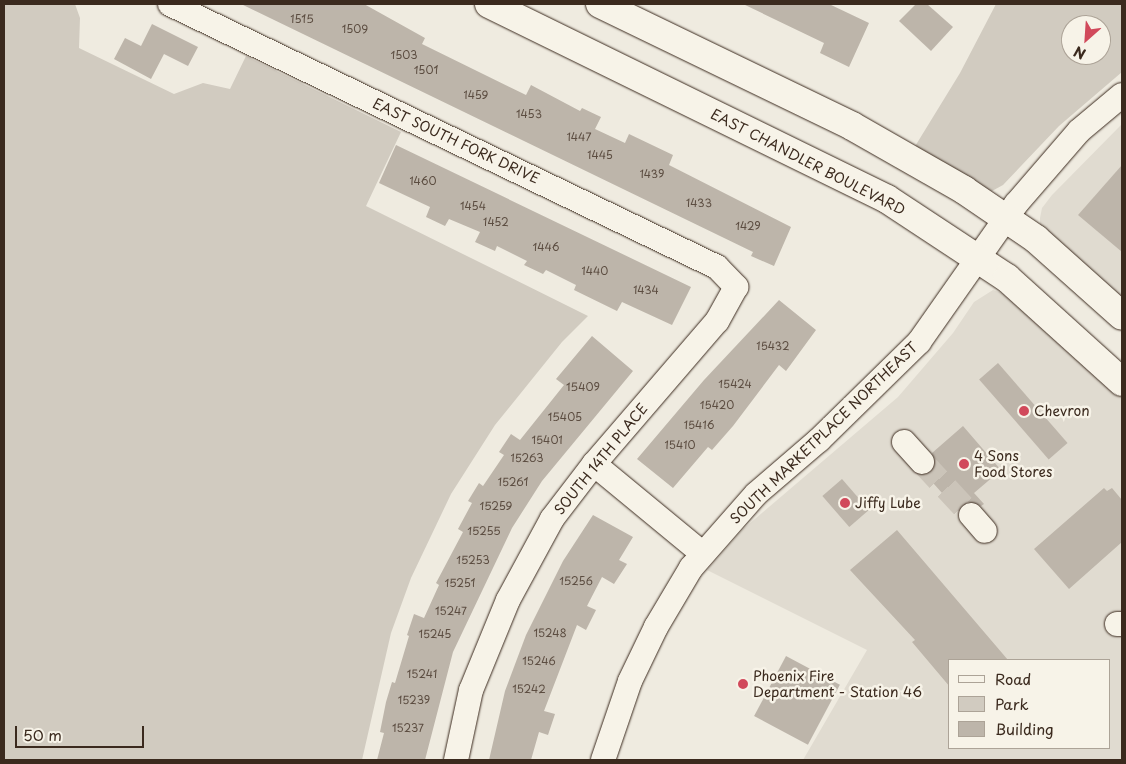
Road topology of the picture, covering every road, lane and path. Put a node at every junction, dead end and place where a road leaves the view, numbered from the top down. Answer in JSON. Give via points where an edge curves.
{"nodes":[{"id":1,"x":170,"y":4,"type":"edge"},
{"id":2,"x":490,"y":4,"type":"edge"},
{"id":3,"x":600,"y":4,"type":"edge"},
{"id":4,"x":1122,"y":95,"type":"edge"},
{"id":5,"x":1005,"y":219,"type":"junction"},
{"id":6,"x":978,"y":259,"type":"junction"},
{"id":7,"x":736,"y":287,"type":"joint"},
{"id":8,"x":1122,"y":316,"type":"edge"},
{"id":9,"x":1122,"y":382,"type":"edge"},
{"id":10,"x":904,"y":442,"type":"dead end"},
{"id":11,"x":922,"y":462,"type":"tunnel mouth"},
{"id":12,"x":594,"y":464,"type":"junction"},
{"id":13,"x":703,"y":554,"type":"junction"},
{"id":14,"x":456,"y":760,"type":"edge"},
{"id":15,"x":603,"y":760,"type":"edge"}],
"edges":[{"from":1,"to":7,"type":"street","name":"EAST SOUTH FORK DRIVE","via":[[717,267]]},
{"from":2,"to":6,"type":"main road","name":"EAST CHANDLER BOULEVARD","via":[[879,195]]},
{"from":3,"to":5,"type":"main road","via":[[852,126],[964,190]]},
{"from":4,"to":5,"type":"street","name":"SOUTH MARKETPLACE NORTHEAST","via":[[1079,131]]},
{"from":5,"to":6,"type":"street","name":"SOUTH MARKETPLACE NORTHEAST"},
{"from":5,"to":8,"type":"main road","via":[[1036,239]]},
{"from":6,"to":9,"type":"main road","name":"EAST CHANDLER BOULEVARD","via":[[1050,314]]},
{"from":6,"to":13,"type":"street","name":"SOUTH MARKETPLACE NORTHEAST","via":[[919,342],[819,440],[756,494]]},
{"from":7,"to":12,"type":"street","name":"SOUTH 14TH PLACE","via":[[717,321]]},
{"from":10,"to":11,"type":"street"},
{"from":12,"to":13,"type":"street"},
{"from":12,"to":14,"type":"street","name":"SOUTH 14TH PLACE","via":[[552,519],[508,600],[471,690]]},
{"from":13,"to":15,"type":"street","name":"SOUTH MARKETPLACE NORTHEAST","via":[[656,627],[615,718]]}]}
